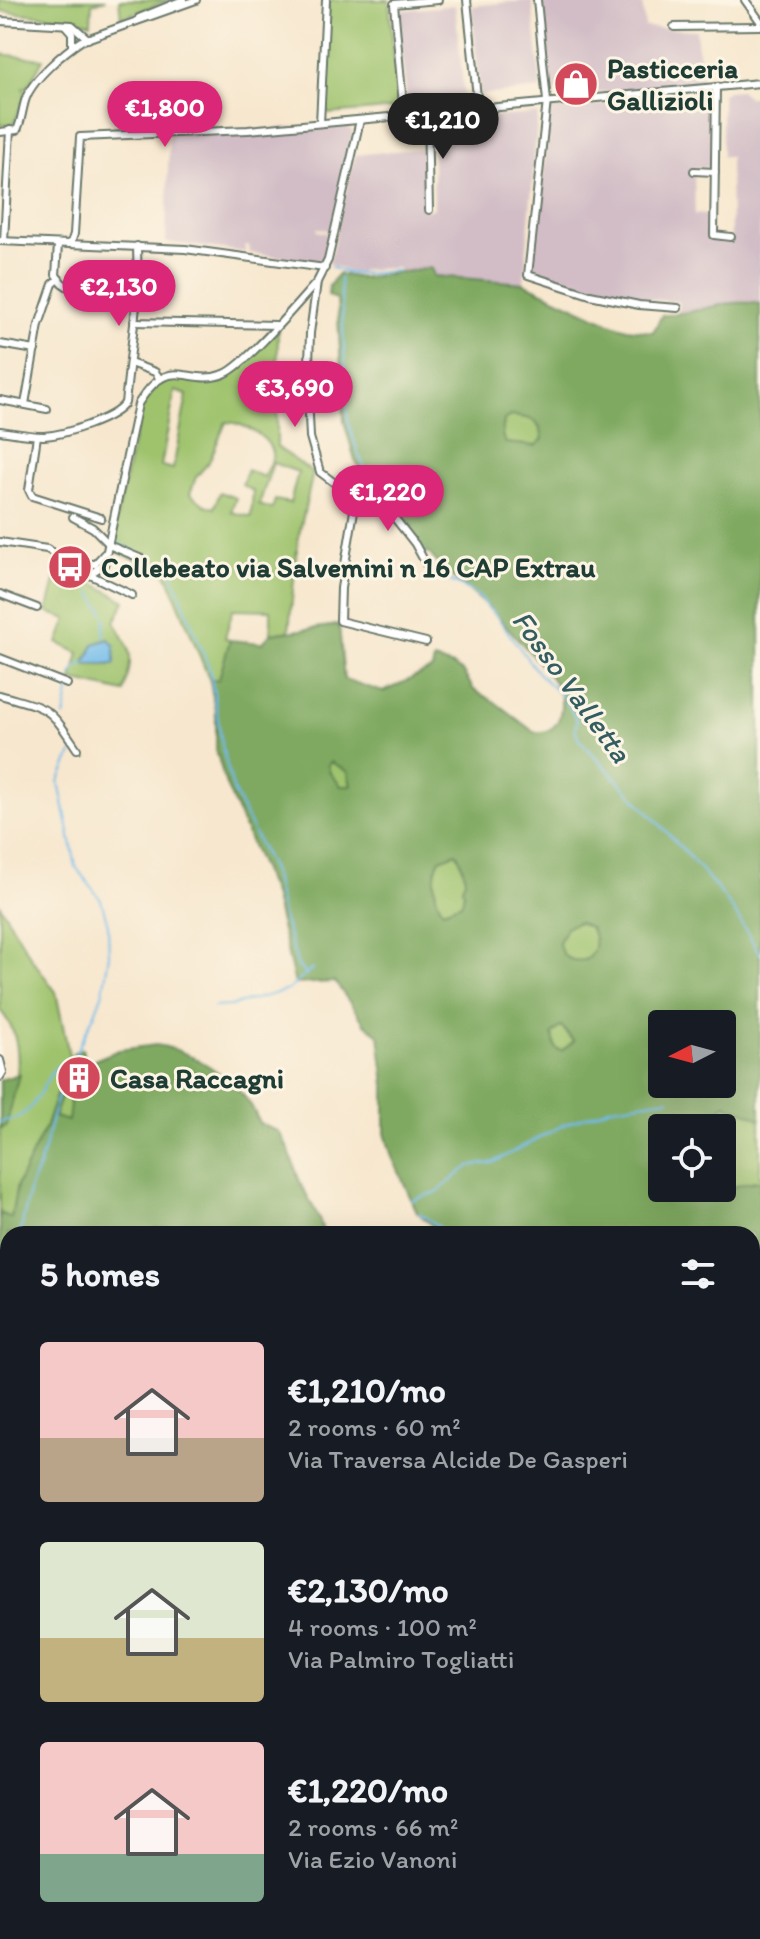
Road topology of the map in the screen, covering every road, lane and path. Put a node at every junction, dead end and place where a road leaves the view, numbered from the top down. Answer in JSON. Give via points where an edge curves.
{"nodes":[{"id":1,"x":183,"y":0,"type":"edge"},
{"id":2,"x":196,"y":0,"type":"edge"},
{"id":3,"x":326,"y":0,"type":"edge"},
{"id":4,"x":438,"y":0,"type":"edge"},
{"id":5,"x":467,"y":0,"type":"edge"},
{"id":6,"x":537,"y":0,"type":"edge"},
{"id":7,"x":745,"y":0,"type":"edge"},
{"id":8,"x":0,"y":19,"type":"edge"},
{"id":9,"x":760,"y":24,"type":"edge"},
{"id":10,"x":65,"y":25,"type":"junction"},
{"id":11,"x":125,"y":25,"type":"junction"},
{"id":12,"x":674,"y":27,"type":"dead end"},
{"id":13,"x":84,"y":40,"type":"junction"},
{"id":14,"x":72,"y":47,"type":"junction"},
{"id":15,"x":760,"y":83,"type":"edge"},
{"id":16,"x":716,"y":87,"type":"junction"},
{"id":17,"x":547,"y":101,"type":"junction"},
{"id":18,"x":478,"y":107,"type":"junction"},
{"id":19,"x":427,"y":113,"type":"junction"},
{"id":20,"x":404,"y":116,"type":"junction"},
{"id":21,"x":360,"y":120,"type":"junction"},
{"id":22,"x":320,"y":123,"type":"junction"},
{"id":23,"x":10,"y":130,"type":"junction"},
{"id":24,"x":0,"y":132,"type":"edge"},
{"id":25,"x":694,"y":171,"type":"dead end"},
{"id":26,"x":715,"y":172,"type":"junction"},
{"id":27,"x":429,"y":210,"type":"dead end"},
{"id":28,"x":731,"y":237,"type":"dead end"},
{"id":29,"x":2,"y":241,"type":"edge"},
{"id":30,"x":71,"y":243,"type":"junction"},
{"id":31,"x":58,"y":245,"type":"junction"},
{"id":32,"x":137,"y":246,"type":"junction"},
{"id":33,"x":325,"y":268,"type":"junction"},
{"id":34,"x":59,"y":279,"type":"junction"},
{"id":35,"x":317,"y":282,"type":"junction"},
{"id":36,"x":138,"y":296,"type":"junction"},
{"id":37,"x":678,"y":308,"type":"dead end"},
{"id":38,"x":134,"y":322,"type":"junction"},
{"id":39,"x":276,"y":325,"type":"junction"},
{"id":40,"x":0,"y":344,"type":"edge"},
{"id":41,"x":35,"y":350,"type":"junction"},
{"id":42,"x":130,"y":363,"type":"junction"},
{"id":43,"x":160,"y":379,"type":"junction"},
{"id":44,"x":0,"y":400,"type":"edge"},
{"id":45,"x":25,"y":404,"type":"junction"},
{"id":46,"x":47,"y":409,"type":"dead end"},
{"id":47,"x":119,"y":411,"type":"junction"},
{"id":48,"x":135,"y":420,"type":"junction"},
{"id":49,"x":0,"y":431,"type":"edge"},
{"id":50,"x":37,"y":436,"type":"junction"},
{"id":51,"x":310,"y":469,"type":"dead end"},
{"id":52,"x":319,"y":469,"type":"junction"},
{"id":53,"x":356,"y":499,"type":"junction"},
{"id":54,"x":73,"y":517,"type":"dead end"},
{"id":55,"x":101,"y":518,"type":"dead end"},
{"id":56,"x":0,"y":542,"type":"edge"},
{"id":57,"x":107,"y":547,"type":"junction"},
{"id":58,"x":434,"y":554,"type":"dead end"},
{"id":59,"x":142,"y":559,"type":"dead end"},
{"id":60,"x":72,"y":563,"type":"junction"},
{"id":61,"x":95,"y":564,"type":"junction"},
{"id":62,"x":104,"y":565,"type":"junction"},
{"id":63,"x":93,"y":574,"type":"junction"},
{"id":64,"x":110,"y":586,"type":"junction"},
{"id":65,"x":0,"y":594,"type":"edge"},
{"id":66,"x":132,"y":595,"type":"dead end"},
{"id":67,"x":37,"y":608,"type":"dead end"},
{"id":68,"x":426,"y":642,"type":"dead end"},
{"id":69,"x":0,"y":658,"type":"edge"},
{"id":70,"x":67,"y":684,"type":"dead end"},
{"id":71,"x":0,"y":695,"type":"edge"},
{"id":72,"x":77,"y":749,"type":"dead end"},
{"id":73,"x":0,"y":1060,"type":"edge"},
{"id":74,"x":0,"y":1077,"type":"edge"}],
"edges":[{"from":1,"to":11,"type":"street"},
{"from":2,"to":11,"type":"street"},
{"from":3,"to":22,"type":"street"},
{"from":4,"to":20,"type":"street","via":[[394,4]]},
{"from":5,"to":18,"type":"street"},
{"from":6,"to":17,"type":"street"},
{"from":7,"to":9,"type":"street"},
{"from":8,"to":10,"type":"street"},
{"from":9,"to":12,"type":"street"},
{"from":10,"to":13,"type":"street","via":[[77,27]]},
{"from":10,"to":14,"type":"street","via":[[72,33]]},
{"from":11,"to":13,"type":"street"},
{"from":13,"to":14,"type":"street"},
{"from":14,"to":23,"type":"street","via":[[34,83],[17,130]]},
{"from":15,"to":16,"type":"street"},
{"from":16,"to":17,"type":"street"},
{"from":16,"to":26,"type":"street"},
{"from":17,"to":18,"type":"street"},
{"from":17,"to":37,"type":"street","via":[[528,275],[590,295]]},
{"from":18,"to":19,"type":"street"},
{"from":19,"to":20,"type":"street"},
{"from":19,"to":27,"type":"street"},
{"from":20,"to":21,"type":"street"},
{"from":21,"to":22,"type":"street"},
{"from":21,"to":33,"type":"street"},
{"from":22,"to":30,"type":"street","via":[[80,137]]},
{"from":23,"to":24,"type":"street"},
{"from":23,"to":29,"type":"street"},
{"from":25,"to":26,"type":"street"},
{"from":26,"to":28,"type":"street","via":[[714,235]]},
{"from":29,"to":31,"type":"street"},
{"from":30,"to":31,"type":"street"},
{"from":30,"to":32,"type":"street"},
{"from":31,"to":34,"type":"street"},
{"from":32,"to":33,"type":"street"},
{"from":32,"to":36,"type":"street"},
{"from":33,"to":35,"type":"street"},
{"from":34,"to":36,"type":"street","via":[[74,291]]},
{"from":34,"to":41,"type":"street","via":[[44,307]]},
{"from":35,"to":39,"type":"street"},
{"from":35,"to":52,"type":"street","via":[[308,395],[310,437]]},
{"from":36,"to":38,"type":"street"},
{"from":38,"to":39,"type":"street"},
{"from":38,"to":42,"type":"street"},
{"from":39,"to":43,"type":"street","via":[[227,374],[183,373]]},
{"from":40,"to":41,"type":"street"},
{"from":41,"to":45,"type":"street"},
{"from":42,"to":43,"type":"street"},
{"from":42,"to":47,"type":"street","via":[[125,403]]},
{"from":43,"to":48,"type":"street","via":[[138,404]]},
{"from":44,"to":45,"type":"street"},
{"from":45,"to":46,"type":"street"},
{"from":47,"to":48,"type":"street"},
{"from":47,"to":50,"type":"street"},
{"from":48,"to":57,"type":"street"},
{"from":49,"to":50,"type":"street"},
{"from":50,"to":55,"type":"street","via":[[32,496]]},
{"from":51,"to":52,"type":"street"},
{"from":52,"to":53,"type":"street"},
{"from":53,"to":58,"type":"street","via":[[378,497],[425,560]]},
{"from":53,"to":68,"type":"street","via":[[340,621]]},
{"from":54,"to":57,"type":"street","via":[[93,528]]},
{"from":56,"to":60,"type":"street","via":[[47,549]]},
{"from":57,"to":59,"type":"street"},
{"from":57,"to":61,"type":"street"},
{"from":57,"to":62,"type":"street"},
{"from":60,"to":61,"type":"street"},
{"from":60,"to":63,"type":"street"},
{"from":61,"to":63,"type":"street"},
{"from":62,"to":63,"type":"street"},
{"from":62,"to":64,"type":"street"},
{"from":63,"to":64,"type":"street"},
{"from":64,"to":66,"type":"street"},
{"from":65,"to":67,"type":"street"},
{"from":69,"to":70,"type":"street"},
{"from":71,"to":72,"type":"street","via":[[51,712]]},
{"from":73,"to":74,"type":"street"}]}
